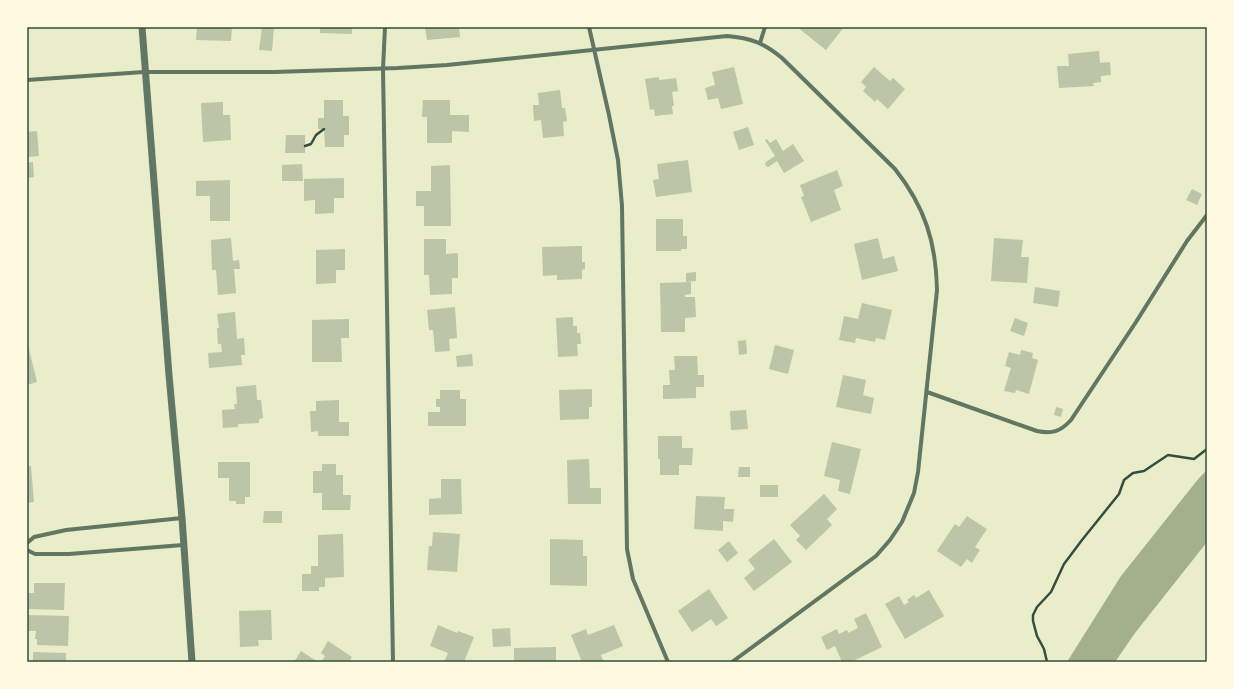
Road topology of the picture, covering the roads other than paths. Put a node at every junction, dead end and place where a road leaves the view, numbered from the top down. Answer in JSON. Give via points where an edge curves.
{"nodes":[{"id":1,"x":142,"y":27,"type":"edge"},
{"id":2,"x":385,"y":27,"type":"edge"},
{"id":3,"x":589,"y":27,"type":"edge"},
{"id":4,"x":765,"y":27,"type":"edge"},
{"id":5,"x":760,"y":42,"type":"junction"},
{"id":6,"x":594,"y":50,"type":"junction"},
{"id":7,"x":383,"y":69,"type":"junction"},
{"id":8,"x":144,"y":72,"type":"junction"},
{"id":9,"x":27,"y":80,"type":"edge"},
{"id":10,"x":1207,"y":215,"type":"edge"},
{"id":11,"x":927,"y":392,"type":"junction"},
{"id":12,"x":182,"y":518,"type":"junction"},
{"id":13,"x":27,"y":543,"type":"edge"},
{"id":14,"x":183,"y":545,"type":"junction"},
{"id":15,"x":27,"y":550,"type":"edge"},
{"id":16,"x":192,"y":662,"type":"edge"},
{"id":17,"x":393,"y":662,"type":"edge"},
{"id":18,"x":668,"y":662,"type":"edge"},
{"id":19,"x":732,"y":662,"type":"edge"}],
"edges":[{"from":1,"to":8,"type":"street"},
{"from":2,"to":7,"type":"street"},
{"from":3,"to":6,"type":"street"},
{"from":4,"to":5,"type":"street"},
{"from":5,"to":6,"type":"street","via":[[727,36]]},
{"from":5,"to":11,"type":"street","via":[[782,58],[895,169],[915,198],[926,220],[937,266]]},
{"from":6,"to":7,"type":"street"},
{"from":6,"to":18,"type":"street","via":[[618,160],[622,206],[627,549],[633,579]]},
{"from":7,"to":8,"type":"street"},
{"from":7,"to":17,"type":"street"},
{"from":8,"to":9,"type":"street"},
{"from":8,"to":12,"type":"street"},
{"from":10,"to":11,"type":"street","via":[[1071,420],[1063,428],[1048,433],[1037,431]]},
{"from":11,"to":19,"type":"street","via":[[914,493],[902,522],[890,540],[868,563]]},
{"from":12,"to":13,"type":"street","via":[[66,530],[34,537]]},
{"from":12,"to":14,"type":"street"},
{"from":14,"to":15,"type":"street","via":[[69,554],[35,554]]},
{"from":14,"to":16,"type":"street"}]}
